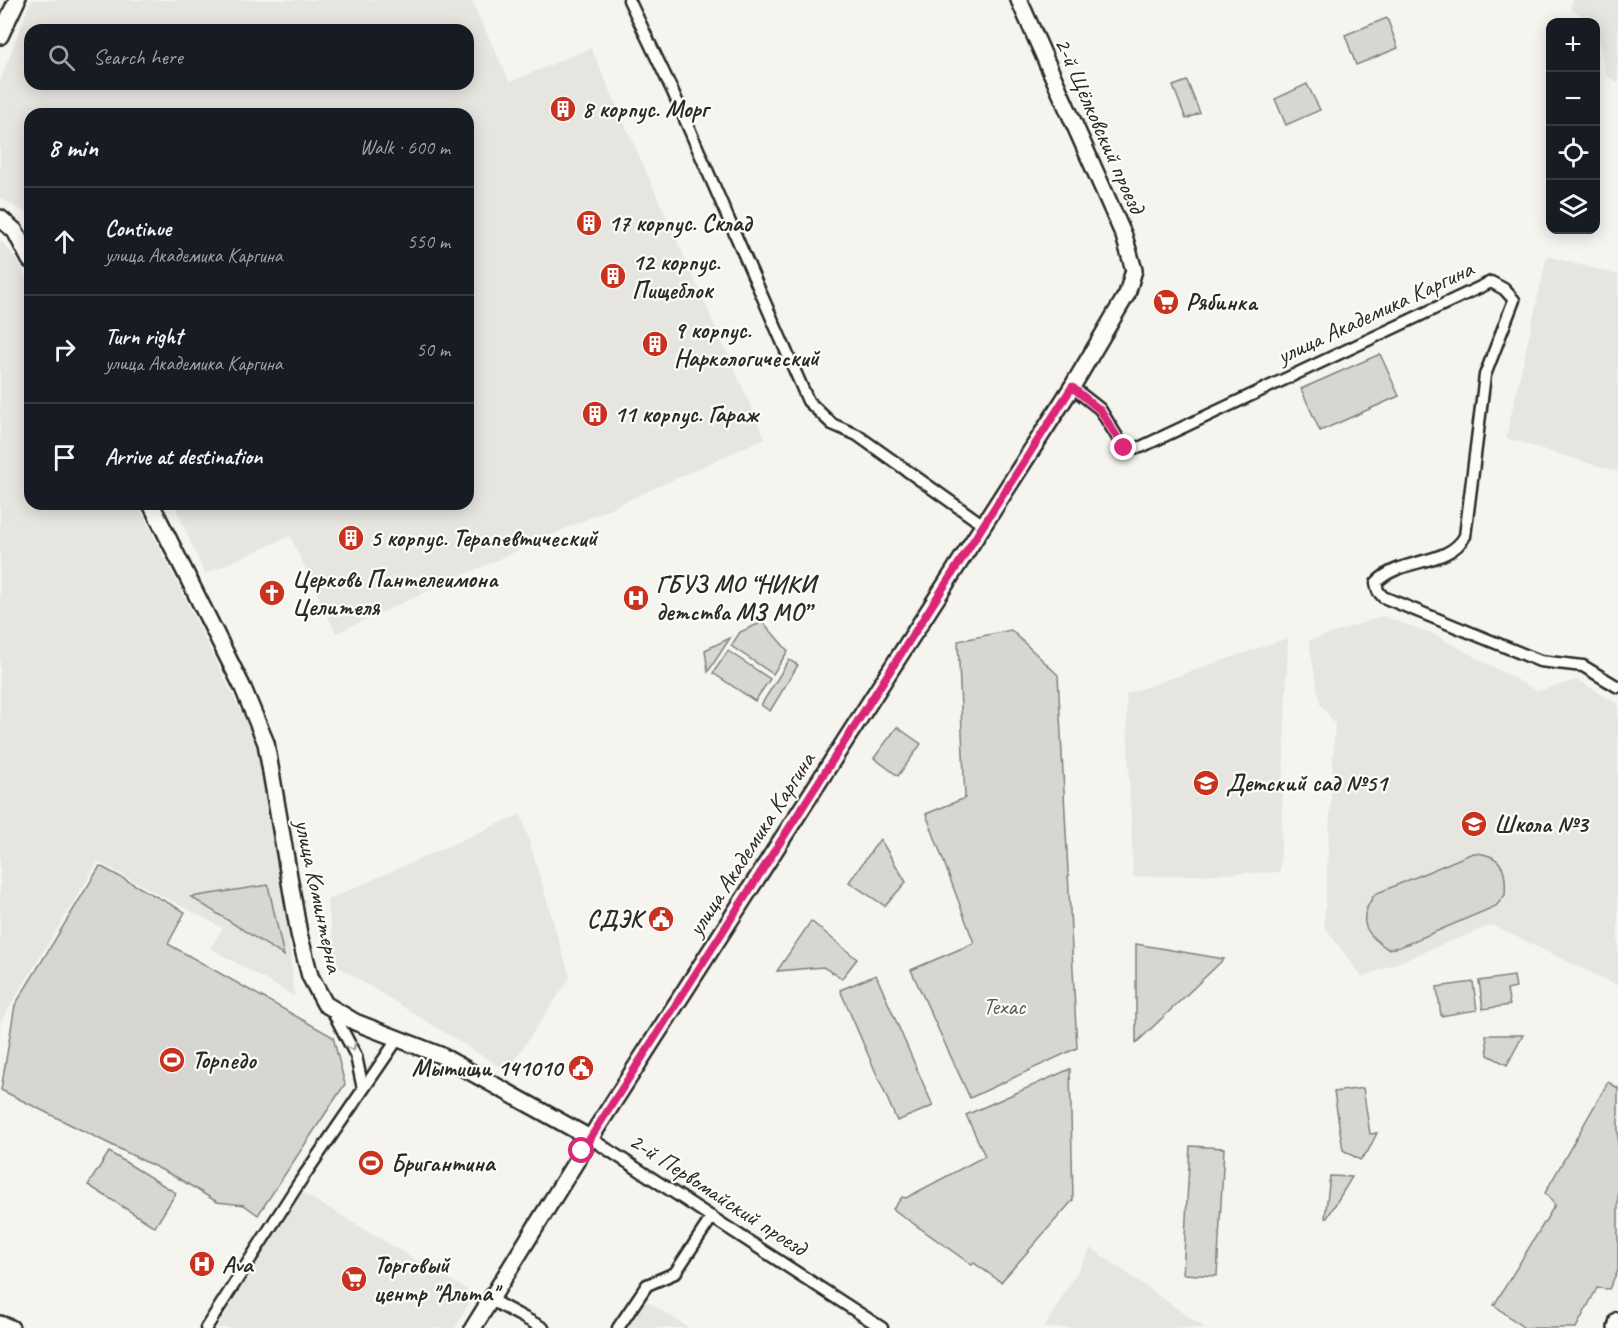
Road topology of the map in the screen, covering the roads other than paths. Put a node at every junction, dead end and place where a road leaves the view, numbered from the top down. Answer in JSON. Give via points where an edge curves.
{"nodes":[{"id":1,"x":16,"y":0,"type":"edge"},
{"id":2,"x":629,"y":0,"type":"edge"},
{"id":3,"x":1019,"y":0,"type":"edge"},
{"id":4,"x":0,"y":36,"type":"edge"},
{"id":5,"x":0,"y":218,"type":"edge"},
{"id":6,"x":24,"y":248,"type":"edge"},
{"id":7,"x":1134,"y":270,"type":"joint"},
{"id":8,"x":1072,"y":387,"type":"junction"},
{"id":9,"x":155,"y":510,"type":"edge"},
{"id":10,"x":982,"y":524,"type":"junction"},
{"id":11,"x":1618,"y":687,"type":"edge"},
{"id":12,"x":332,"y":1010,"type":"junction"},
{"id":13,"x":397,"y":1040,"type":"junction"},
{"id":14,"x":363,"y":1089,"type":"junction"},
{"id":15,"x":590,"y":1138,"type":"junction"},
{"id":16,"x":712,"y":1217,"type":"junction"},
{"id":17,"x":490,"y":1300,"type":"junction"},
{"id":18,"x":1618,"y":1320,"type":"edge"},
{"id":19,"x":0,"y":1324,"type":"edge"},
{"id":20,"x":11,"y":1328,"type":"edge"},
{"id":21,"x":206,"y":1328,"type":"edge"},
{"id":22,"x":473,"y":1328,"type":"edge"},
{"id":23,"x":543,"y":1328,"type":"edge"},
{"id":24,"x":618,"y":1328,"type":"edge"},
{"id":25,"x":882,"y":1328,"type":"edge"},
{"id":26,"x":1616,"y":1328,"type":"edge"}],
"edges":[{"from":1,"to":4,"type":"street"},
{"from":2,"to":10,"type":"street","via":[[808,401],[832,424],[857,435]]},
{"from":3,"to":7,"type":"street","name":"2-й Щёлковский проезд","via":[[1111,205]]},
{"from":5,"to":6,"type":"street","via":[[15,231]]},
{"from":7,"to":8,"type":"street","name":"улица Академика Каргина","via":[[1127,294]]},
{"from":8,"to":10,"type":"street","name":"улица Академика Каргина"},
{"from":8,"to":11,"type":"street","name":"улица Академика Каргина","via":[[1100,410],[1124,448],[1141,447],[1491,282],[1504,289],[1514,300],[1485,375],[1465,536],[1449,552],[1387,573],[1376,588],[1383,597],[1540,661],[1583,666]]},
{"from":9,"to":12,"type":"street","name":"улица Коминтерна","via":[[266,743],[302,945],[310,976]]},
{"from":10,"to":15,"type":"street","name":"улица Академика Каргина"},
{"from":12,"to":13,"type":"street"},
{"from":12,"to":14,"type":"street","one_way":true,"via":[[356,1056]]},
{"from":13,"to":14,"type":"street"},
{"from":13,"to":15,"type":"street","name":"2-й Первомайский проезд","via":[[440,1055]]},
{"from":14,"to":21,"type":"street"},
{"from":15,"to":16,"type":"street","name":"2-й Первомайский проезд"},
{"from":15,"to":17,"type":"street","name":"улица Академика Каргина"},
{"from":16,"to":24,"type":"street","via":[[675,1273],[647,1285]]},
{"from":16,"to":25,"type":"street","name":"2-й Первомайский проезд"},
{"from":17,"to":22,"type":"street","name":"улица Академика Каргина"},
{"from":17,"to":23,"type":"street"},
{"from":18,"to":26,"type":"street"},
{"from":19,"to":20,"type":"street"}]}
